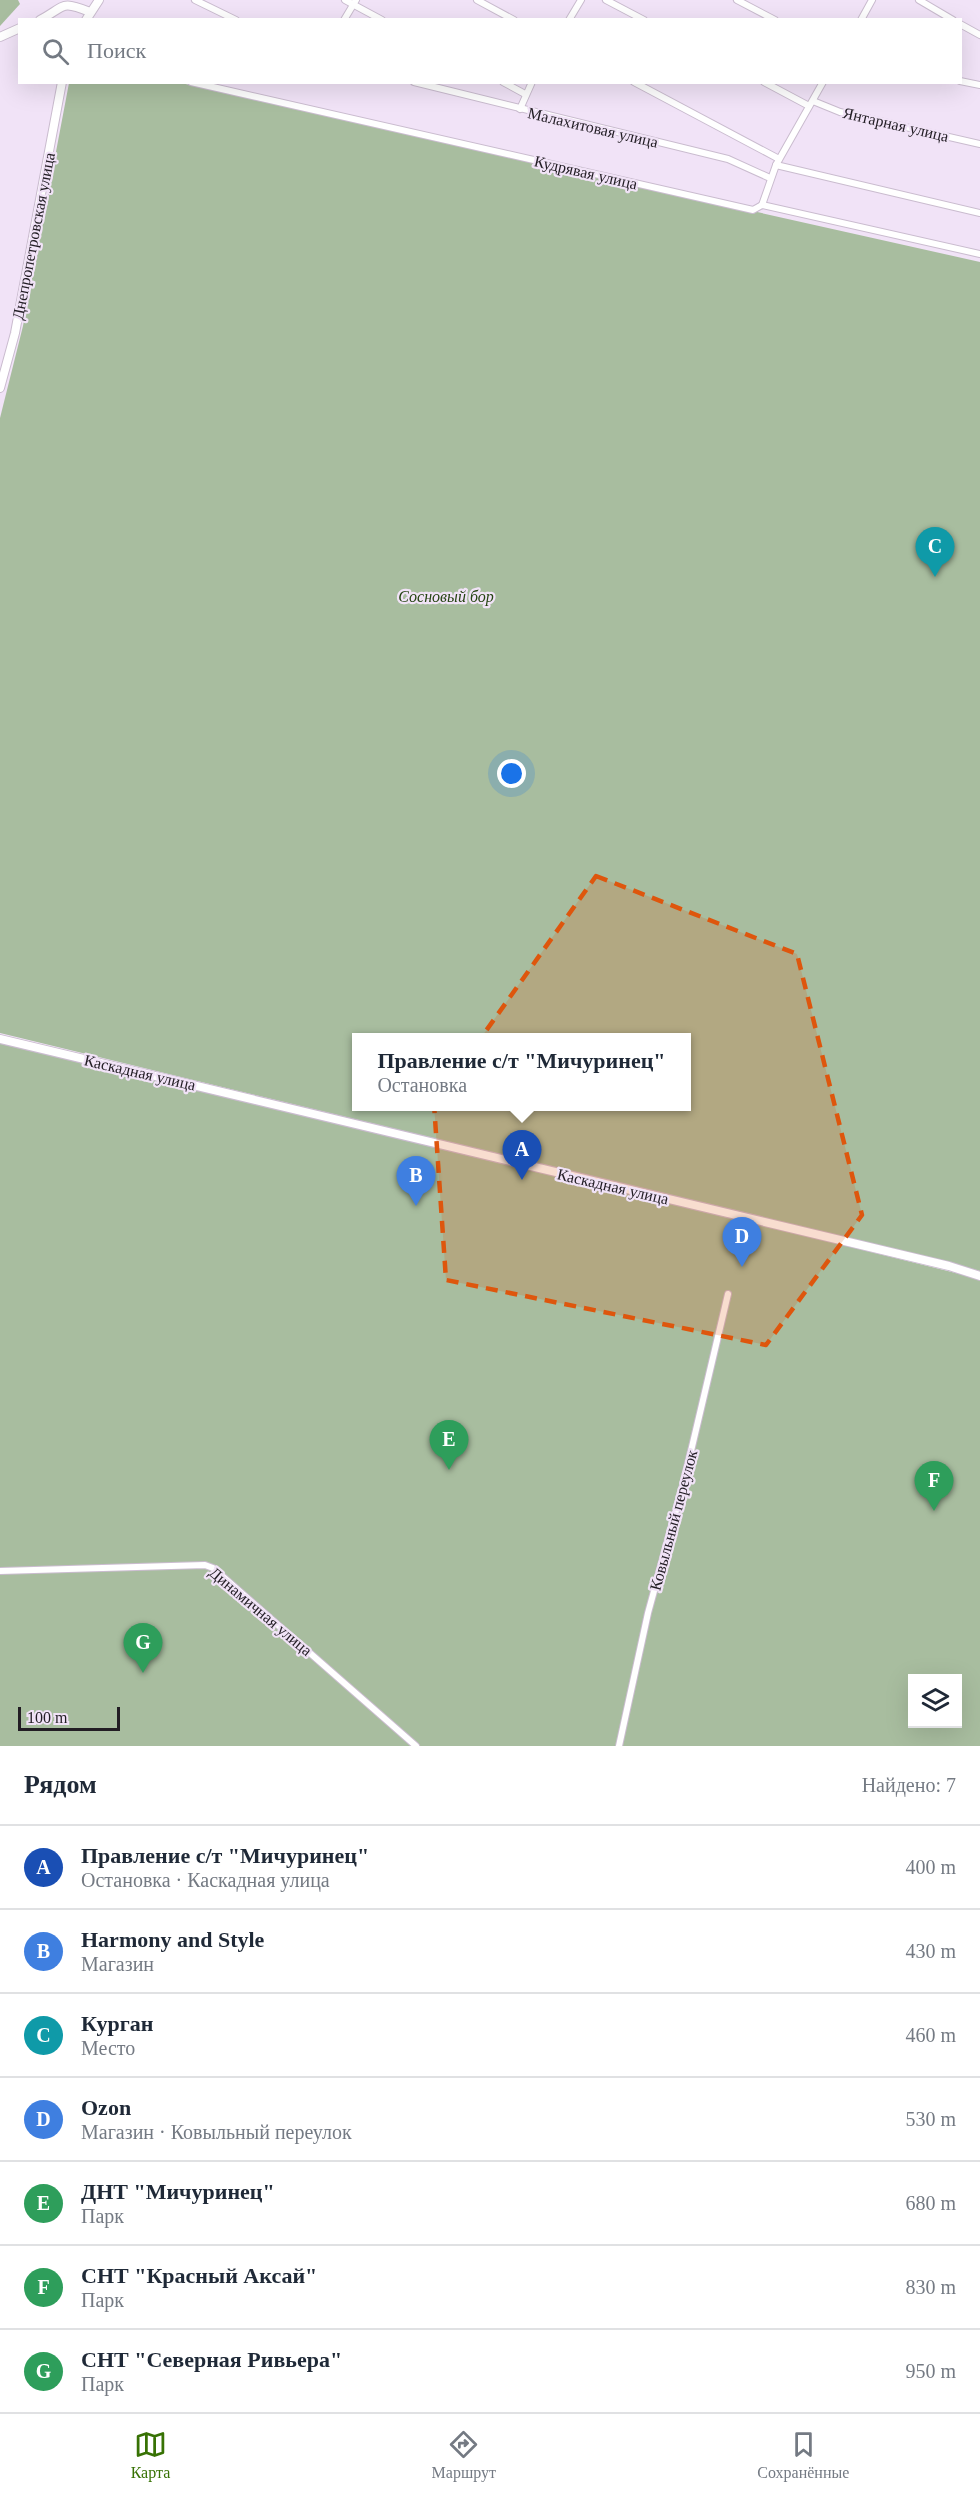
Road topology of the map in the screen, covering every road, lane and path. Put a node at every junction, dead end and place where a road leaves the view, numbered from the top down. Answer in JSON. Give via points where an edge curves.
{"nodes":[{"id":1,"x":99,"y":0,"type":"edge"},
{"id":2,"x":195,"y":0,"type":"edge"},
{"id":3,"x":345,"y":0,"type":"edge"},
{"id":4,"x":477,"y":0,"type":"edge"},
{"id":5,"x":581,"y":0,"type":"edge"},
{"id":6,"x":606,"y":0,"type":"edge"},
{"id":7,"x":737,"y":0,"type":"edge"},
{"id":8,"x":918,"y":0,"type":"edge"},
{"id":9,"x":870,"y":1,"type":"edge"},
{"id":10,"x":355,"y":2,"type":"edge"},
{"id":11,"x":88,"y":16,"type":"edge"},
{"id":12,"x":43,"y":18,"type":"edge"},
{"id":13,"x":232,"y":18,"type":"edge"},
{"id":14,"x":346,"y":18,"type":"edge"},
{"id":15,"x":379,"y":18,"type":"edge"},
{"id":16,"x":510,"y":18,"type":"edge"},
{"id":17,"x":570,"y":18,"type":"edge"},
{"id":18,"x":640,"y":18,"type":"edge"},
{"id":19,"x":771,"y":18,"type":"edge"},
{"id":20,"x":862,"y":18,"type":"edge"},
{"id":21,"x":950,"y":18,"type":"edge"},
{"id":22,"x":962,"y":25,"type":"edge"},
{"id":23,"x":18,"y":29,"type":"edge"},
{"id":24,"x":980,"y":35,"type":"edge"},
{"id":25,"x":0,"y":37,"type":"edge"},
{"id":26,"x":962,"y":81,"type":"edge"},
{"id":27,"x":62,"y":84,"type":"edge"},
{"id":28,"x":200,"y":84,"type":"edge"},
{"id":29,"x":422,"y":84,"type":"edge"},
{"id":30,"x":507,"y":84,"type":"edge"},
{"id":31,"x":531,"y":84,"type":"edge"},
{"id":32,"x":638,"y":84,"type":"edge"},
{"id":33,"x":768,"y":84,"type":"edge"},
{"id":34,"x":822,"y":84,"type":"edge"},
{"id":35,"x":980,"y":85,"type":"edge"},
{"id":36,"x":525,"y":94,"type":"junction"},
{"id":37,"x":811,"y":103,"type":"junction"},
{"id":38,"x":520,"y":109,"type":"junction"},
{"id":39,"x":980,"y":144,"type":"edge"},
{"id":40,"x":777,"y":162,"type":"junction"},
{"id":41,"x":770,"y":178,"type":"junction"},
{"id":42,"x":762,"y":206,"type":"junction"},
{"id":43,"x":980,"y":213,"type":"edge"},
{"id":44,"x":980,"y":254,"type":"edge"},
{"id":45,"x":0,"y":388,"type":"edge"},
{"id":46,"x":0,"y":1039,"type":"edge"},
{"id":47,"x":980,"y":1276,"type":"edge"},
{"id":48,"x":728,"y":1294,"type":"dead end"},
{"id":49,"x":0,"y":1571,"type":"edge"},
{"id":50,"x":416,"y":1746,"type":"edge"},
{"id":51,"x":619,"y":1746,"type":"edge"}],
"edges":[{"from":1,"to":11,"type":"street"},
{"from":2,"to":13,"type":"street"},
{"from":3,"to":10,"type":"street"},
{"from":4,"to":16,"type":"street"},
{"from":5,"to":17,"type":"street"},
{"from":6,"to":18,"type":"street"},
{"from":7,"to":19,"type":"street"},
{"from":8,"to":21,"type":"street"},
{"from":9,"to":20,"type":"street"},
{"from":10,"to":14,"type":"street"},
{"from":10,"to":15,"type":"street"},
{"from":11,"to":12,"type":"street","via":[[73,2],[65,2]]},
{"from":22,"to":24,"type":"street"},
{"from":23,"to":25,"type":"street"},
{"from":26,"to":35,"type":"street"},
{"from":27,"to":45,"type":"street","name":"Днепропетровская улица","via":[[15,333]]},
{"from":28,"to":42,"type":"street","name":"Кудрявая улица","via":[[753,210]]},
{"from":29,"to":38,"type":"street","name":"Малахитовая улица"},
{"from":30,"to":36,"type":"street"},
{"from":31,"to":36,"type":"street"},
{"from":32,"to":40,"type":"street"},
{"from":33,"to":37,"type":"street","name":"Янтарная улица"},
{"from":34,"to":37,"type":"street"},
{"from":36,"to":38,"type":"street"},
{"from":37,"to":39,"type":"street","name":"Янтарная улица"},
{"from":37,"to":40,"type":"street"},
{"from":38,"to":41,"type":"street","name":"Малахитовая улица","via":[[728,159]]},
{"from":40,"to":41,"type":"street"},
{"from":40,"to":43,"type":"street"},
{"from":41,"to":42,"type":"street"},
{"from":42,"to":44,"type":"street","name":"Кудрявая улица"},
{"from":46,"to":47,"type":"street","name":"Каскадная улица"},
{"from":48,"to":51,"type":"street","name":"Ковыльный переулок"},
{"from":49,"to":50,"type":"street","name":"Динамичная улица","via":[[205,1565],[213,1568]]}]}
